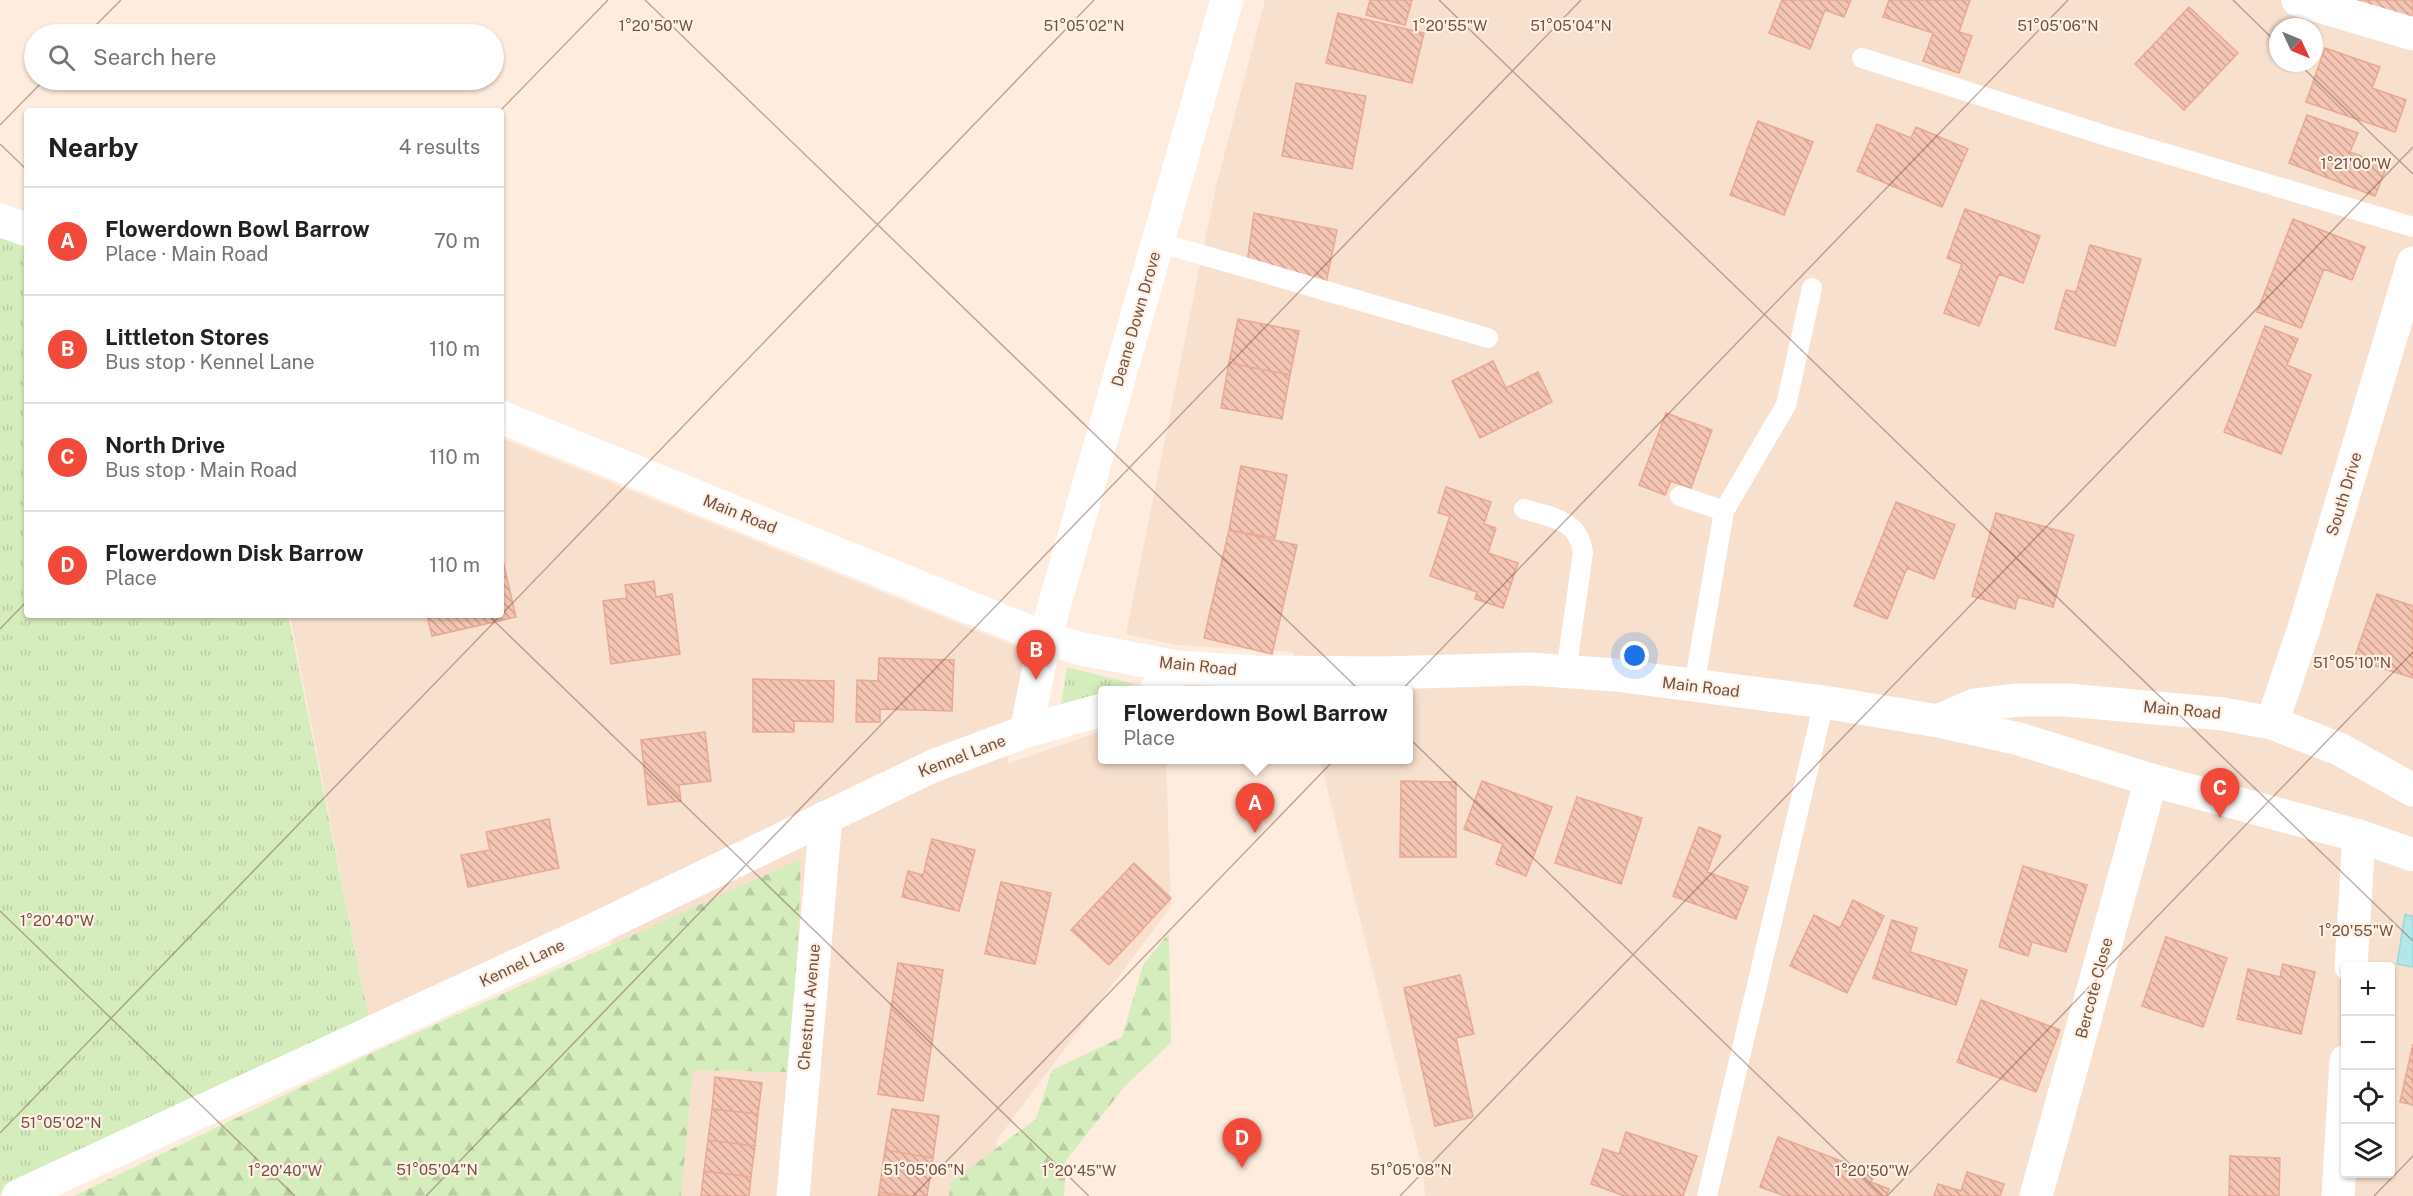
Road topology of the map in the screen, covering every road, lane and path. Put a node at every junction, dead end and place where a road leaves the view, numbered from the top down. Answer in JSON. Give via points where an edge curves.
{"nodes":[{"id":1,"x":1227,"y":0,"type":"edge"},
{"id":2,"x":2298,"y":0,"type":"edge"},
{"id":3,"x":2413,"y":34,"type":"edge"},
{"id":4,"x":1862,"y":58,"type":"dead end"},
{"id":5,"x":0,"y":220,"type":"edge"},
{"id":6,"x":2413,"y":227,"type":"edge"},
{"id":7,"x":24,"y":229,"type":"edge"},
{"id":8,"x":1158,"y":242,"type":"junction"},
{"id":9,"x":2413,"y":263,"type":"edge"},
{"id":10,"x":1812,"y":288,"type":"dead end"},
{"id":11,"x":1488,"y":338,"type":"dead end"},
{"id":12,"x":504,"y":418,"type":"edge"},
{"id":13,"x":1680,"y":496,"type":"dead end"},
{"id":14,"x":1524,"y":509,"type":"dead end"},
{"id":15,"x":1724,"y":511,"type":"junction"},
{"id":16,"x":1045,"y":638,"type":"junction"},
{"id":17,"x":1566,"y":672,"type":"junction"},
{"id":18,"x":1167,"y":679,"type":"edge"},
{"id":19,"x":1694,"y":686,"type":"junction"},
{"id":20,"x":1824,"y":702,"type":"junction"},
{"id":21,"x":1098,"y":711,"type":"edge"},
{"id":22,"x":1938,"y":721,"type":"junction"},
{"id":23,"x":2272,"y":723,"type":"junction"},
{"id":24,"x":1026,"y":731,"type":"junction"},
{"id":25,"x":2151,"y":780,"type":"junction"},
{"id":26,"x":2413,"y":790,"type":"edge"},
{"id":27,"x":826,"y":818,"type":"junction"},
{"id":28,"x":2359,"y":836,"type":"junction"},
{"id":29,"x":2413,"y":855,"type":"edge"},
{"id":30,"x":2351,"y":962,"type":"edge"},
{"id":31,"x":2345,"y":1070,"type":"edge"},
{"id":32,"x":18,"y":1196,"type":"edge"},
{"id":33,"x":793,"y":1196,"type":"edge"},
{"id":34,"x":1707,"y":1196,"type":"edge"},
{"id":35,"x":2036,"y":1196,"type":"edge"},
{"id":36,"x":2338,"y":1196,"type":"edge"}],
"edges":[{"from":1,"to":8,"type":"street","name":"Deane Down Drove"},
{"from":2,"to":3,"type":"street"},
{"from":4,"to":6,"type":"lane"},
{"from":5,"to":7,"type":"street"},
{"from":8,"to":11,"type":"lane"},
{"from":8,"to":16,"type":"street","name":"Deane Down Drove"},
{"from":9,"to":23,"type":"street","name":"South Drive"},
{"from":10,"to":15,"type":"lane","via":[[1786,405]]},
{"from":12,"to":16,"type":"street","name":"Main Road"},
{"from":13,"to":15,"type":"lane"},
{"from":14,"to":17,"type":"lane","via":[[1573,528],[1581,540],[1583,553]]},
{"from":15,"to":19,"type":"lane"},
{"from":16,"to":18,"type":"street","name":"Main Road"},
{"from":16,"to":24,"type":"street","name":"Kennel Lane"},
{"from":17,"to":18,"type":"street","name":"Main Road","via":[[1530,669],[1255,672]]},
{"from":17,"to":19,"type":"street","name":"Main Road"},
{"from":19,"to":20,"type":"street","name":"Main Road"},
{"from":20,"to":22,"type":"street","name":"Main Road"},
{"from":20,"to":34,"type":"lane"},
{"from":21,"to":24,"type":"street","name":"Kennel Lane"},
{"from":22,"to":23,"type":"street","name":"Main Road","via":[[1975,705],[2067,700],[2223,714]]},
{"from":22,"to":25,"type":"street","name":"Main Road","via":[[2019,740]]},
{"from":23,"to":26,"type":"street","name":"Main Road","via":[[2339,749]]},
{"from":24,"to":27,"type":"street","name":"Kennel Lane","via":[[933,766]]},
{"from":25,"to":28,"type":"street","name":"Main Road"},
{"from":25,"to":35,"type":"street","name":"Bercote Close"},
{"from":27,"to":32,"type":"street","name":"Kennel Lane"},
{"from":27,"to":33,"type":"street","name":"Chestnut Avenue"},
{"from":28,"to":29,"type":"street","name":"Main Road"},
{"from":28,"to":30,"type":"street"},
{"from":31,"to":36,"type":"street"}]}
